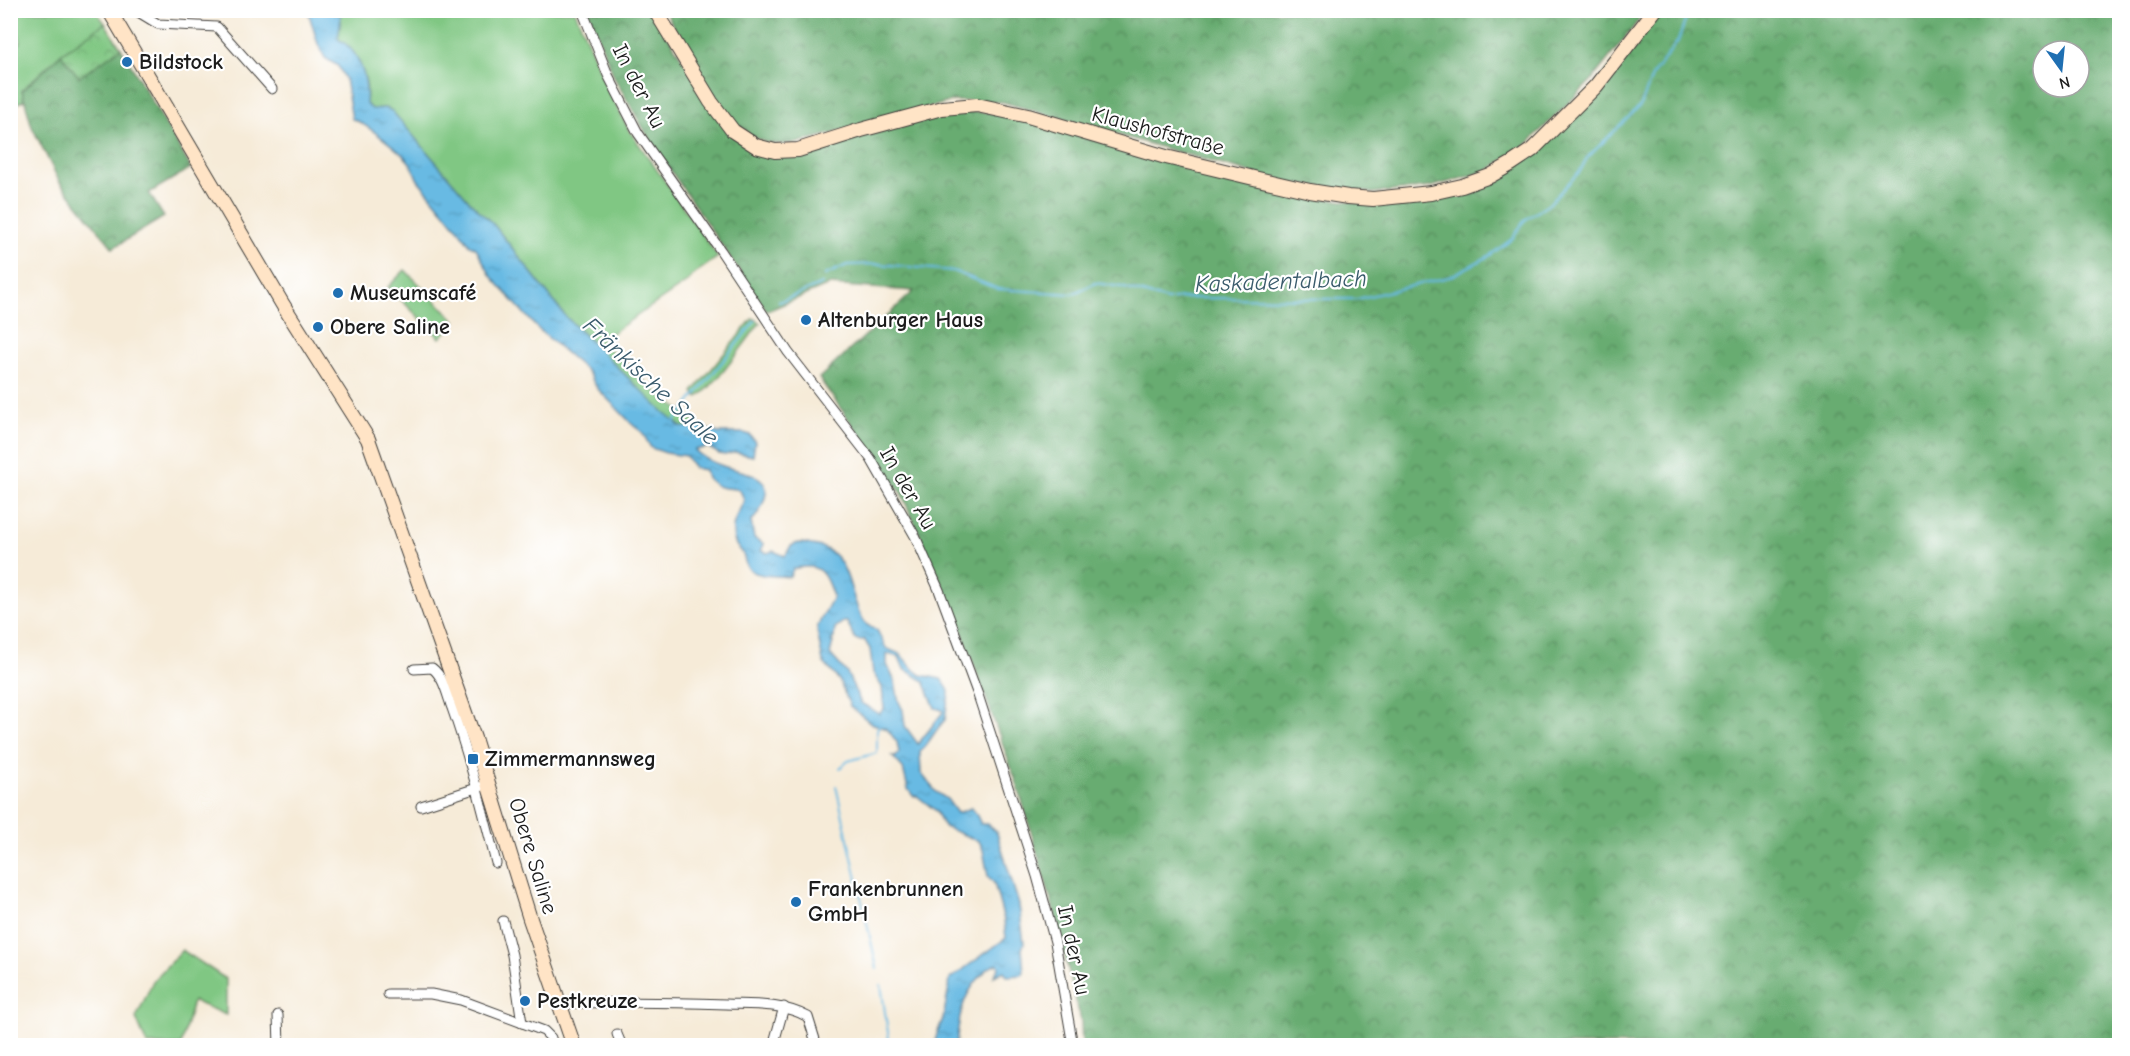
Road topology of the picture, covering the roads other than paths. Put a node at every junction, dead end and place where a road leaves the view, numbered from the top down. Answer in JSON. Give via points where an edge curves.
{"nodes":[{"id":1,"x":109,"y":10,"type":"edge"},
{"id":2,"x":135,"y":10,"type":"edge"},
{"id":3,"x":582,"y":10,"type":"edge"},
{"id":4,"x":655,"y":10,"type":"edge"},
{"id":5,"x":1656,"y":10,"type":"edge"},
{"id":6,"x":272,"y":89,"type":"dead end"},
{"id":7,"x":414,"y":669,"type":"dead end"},
{"id":8,"x":483,"y":786,"type":"junction"},
{"id":9,"x":421,"y":806,"type":"dead end"},
{"id":10,"x":496,"y":863,"type":"dead end"},
{"id":11,"x":503,"y":921,"type":"dead end"},
{"id":12,"x":388,"y":994,"type":"dead end"},
{"id":13,"x":558,"y":1004,"type":"junction"},
{"id":14,"x":784,"y":1007,"type":"junction"},
{"id":15,"x":278,"y":1015,"type":"dead end"},
{"id":16,"x":522,"y":1023,"type":"junction"},
{"id":17,"x":617,"y":1034,"type":"dead end"},
{"id":18,"x":279,"y":1046,"type":"edge"},
{"id":19,"x":552,"y":1046,"type":"edge"},
{"id":20,"x":574,"y":1046,"type":"edge"},
{"id":21,"x":622,"y":1046,"type":"edge"},
{"id":22,"x":772,"y":1046,"type":"edge"},
{"id":23,"x":817,"y":1046,"type":"edge"},
{"id":24,"x":1073,"y":1046,"type":"edge"}],
"edges":[{"from":1,"to":8,"type":"main road","name":"Obere Saline","via":[[283,305],[368,439],[434,622]]},
{"from":2,"to":6,"type":"street","via":[[158,24],[217,27]]},
{"from":3,"to":24,"type":"street","name":"In der Au","via":[[608,75],[638,133],[788,352],[871,459],[915,536],[978,695],[1037,876],[1055,942]]},
{"from":4,"to":5,"type":"main road","name":"Klaushofstraße","via":[[733,131],[756,146],[775,151],[798,150],[942,108],[977,105],[1258,179],[1310,191],[1373,198],[1421,195],[1462,186],[1511,164],[1532,150],[1596,86]]},
{"from":7,"to":8,"type":"street","name":"Obere Saline","via":[[432,668],[441,676]]},
{"from":8,"to":9,"type":"street"},
{"from":8,"to":10,"type":"street","name":"Obere Saline"},
{"from":8,"to":13,"type":"main road","name":"Obere Saline"},
{"from":11,"to":16,"type":"street"},
{"from":12,"to":16,"type":"street","via":[[431,994],[461,1000]]},
{"from":13,"to":14,"type":"street","via":[[608,1001]]},
{"from":13,"to":20,"type":"main road","name":"Obere Saline"},
{"from":14,"to":22,"type":"street"},
{"from":14,"to":23,"type":"street","via":[[808,1017]]},
{"from":15,"to":18,"type":"street"},
{"from":16,"to":19,"type":"street","via":[[544,1031]]},
{"from":17,"to":21,"type":"street"}]}
